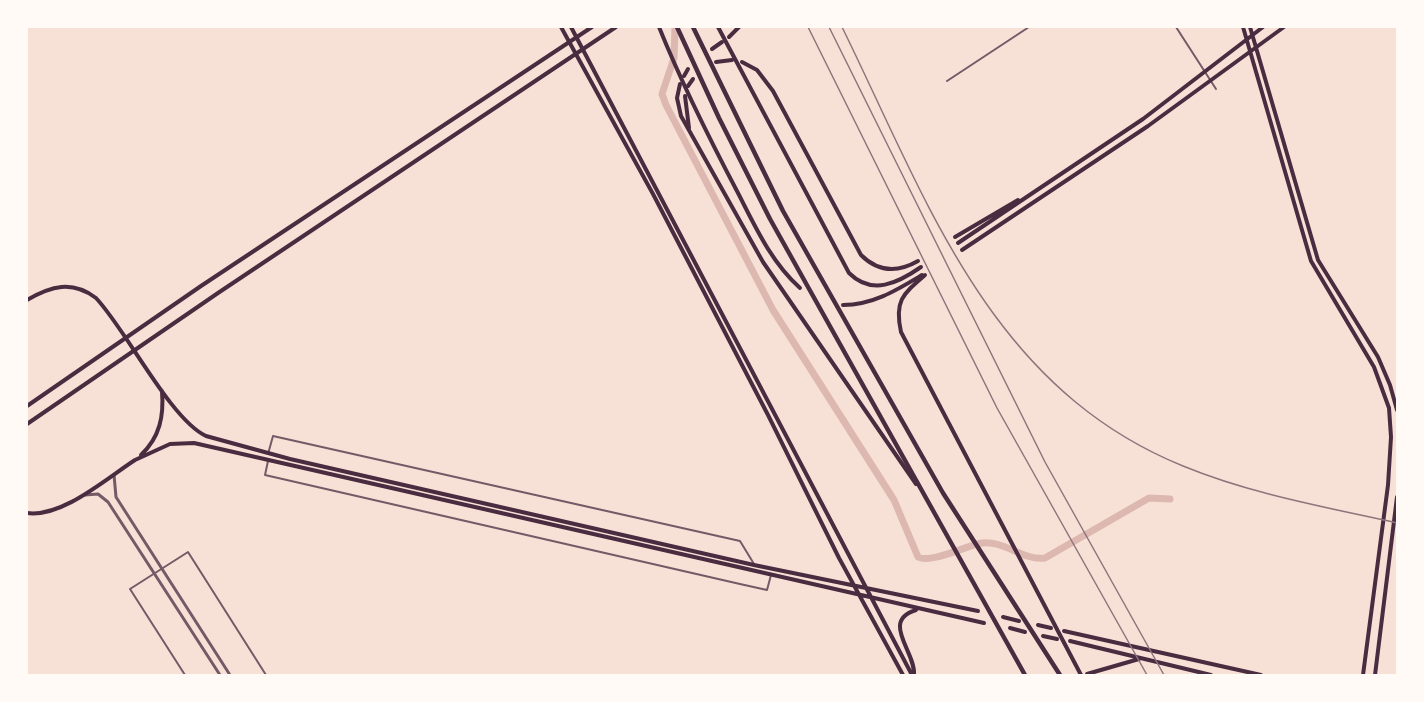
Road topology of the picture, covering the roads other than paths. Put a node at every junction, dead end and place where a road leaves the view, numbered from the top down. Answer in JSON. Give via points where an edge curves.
{"nodes":[{"id":1,"x":561,"y":27,"type":"edge"},
{"id":2,"x":571,"y":27,"type":"edge"},
{"id":3,"x":592,"y":27,"type":"edge"},
{"id":4,"x":616,"y":27,"type":"edge"},
{"id":5,"x":659,"y":27,"type":"edge"},
{"id":6,"x":677,"y":27,"type":"edge"},
{"id":7,"x":693,"y":27,"type":"edge"},
{"id":8,"x":718,"y":27,"type":"edge"},
{"id":9,"x":740,"y":27,"type":"edge"},
{"id":10,"x":1029,"y":27,"type":"edge"},
{"id":11,"x":1176,"y":27,"type":"edge"},
{"id":12,"x":1243,"y":27,"type":"edge"},
{"id":13,"x":1250,"y":27,"type":"edge"},
{"id":14,"x":1263,"y":27,"type":"edge"},
{"id":15,"x":1283,"y":27,"type":"edge"},
{"id":16,"x":576,"y":37,"type":"junction"},
{"id":17,"x":729,"y":37,"type":"dead end"},
{"id":18,"x":569,"y":42,"type":"junction"},
{"id":19,"x":722,"y":42,"type":"dead end"},
{"id":20,"x":1255,"y":45,"type":"junction"},
{"id":21,"x":584,"y":49,"type":"junction"},
{"id":22,"x":712,"y":49,"type":"dead end"},
{"id":23,"x":1250,"y":50,"type":"junction"},
{"id":24,"x":576,"y":54,"type":"junction"},
{"id":25,"x":732,"y":60,"type":"dead end"},
{"id":26,"x":716,"y":62,"type":"dead end"},
{"id":27,"x":742,"y":62,"type":"dead end"},
{"id":28,"x":688,"y":69,"type":"dead end"},
{"id":29,"x":684,"y":76,"type":"dead end"},
{"id":30,"x":693,"y":79,"type":"dead end"},
{"id":31,"x":948,"y":81,"type":"dead end"},
{"id":32,"x":680,"y":84,"type":"dead end"},
{"id":33,"x":688,"y":86,"type":"dead end"},
{"id":34,"x":1216,"y":89,"type":"dead end"},
{"id":35,"x":685,"y":96,"type":"dead end"},
{"id":36,"x":690,"y":132,"type":"junction"},
{"id":37,"x":1042,"y":186,"type":"junction"},
{"id":38,"x":955,"y":237,"type":"dead end"},
{"id":39,"x":958,"y":243,"type":"dead end"},
{"id":40,"x":962,"y":250,"type":"dead end"},
{"id":41,"x":918,"y":261,"type":"dead end"},
{"id":42,"x":921,"y":267,"type":"dead end"},
{"id":43,"x":800,"y":288,"type":"dead end"},
{"id":44,"x":27,"y":300,"type":"edge"},
{"id":45,"x":843,"y":305,"type":"dead end"},
{"id":46,"x":126,"y":338,"type":"junction"},
{"id":47,"x":135,"y":350,"type":"junction"},
{"id":48,"x":162,"y":390,"type":"junction"},
{"id":49,"x":27,"y":406,"type":"edge"},
{"id":50,"x":1397,"y":410,"type":"edge"},
{"id":51,"x":27,"y":424,"type":"edge"},
{"id":52,"x":268,"y":454,"type":"junction"},
{"id":53,"x":135,"y":460,"type":"junction"},
{"id":54,"x":268,"y":460,"type":"junction"},
{"id":55,"x":114,"y":474,"type":"junction"},
{"id":56,"x":79,"y":496,"type":"junction"},
{"id":57,"x":1397,"y":497,"type":"edge"},
{"id":58,"x":928,"y":498,"type":"junction"},
{"id":59,"x":27,"y":513,"type":"edge"},
{"id":60,"x":754,"y":565,"type":"junction"},
{"id":61,"x":162,"y":569,"type":"junction"},
{"id":62,"x":155,"y":573,"type":"junction"},
{"id":63,"x":771,"y":575,"type":"junction"},
{"id":64,"x":854,"y":587,"type":"junction"},
{"id":65,"x":866,"y":589,"type":"junction"},
{"id":66,"x":860,"y":596,"type":"junction"},
{"id":67,"x":872,"y":599,"type":"junction"},
{"id":68,"x":919,"y":609,"type":"junction"},
{"id":69,"x":978,"y":611,"type":"dead end"},
{"id":70,"x":1003,"y":617,"type":"dead end"},
{"id":71,"x":1019,"y":621,"type":"dead end"},
{"id":72,"x":984,"y":623,"type":"dead end"},
{"id":73,"x":1038,"y":625,"type":"dead end"},
{"id":74,"x":1010,"y":628,"type":"dead end"},
{"id":75,"x":1051,"y":628,"type":"dead end"},
{"id":76,"x":1064,"y":631,"type":"dead end"},
{"id":77,"x":1025,"y":632,"type":"dead end"},
{"id":78,"x":1043,"y":636,"type":"dead end"},
{"id":79,"x":1057,"y":639,"type":"dead end"},
{"id":80,"x":1070,"y":642,"type":"dead end"},
{"id":81,"x":1139,"y":659,"type":"junction"},
{"id":82,"x":1087,"y":674,"type":"edge"},
{"id":83,"x":185,"y":675,"type":"edge"},
{"id":84,"x":220,"y":675,"type":"edge"},
{"id":85,"x":230,"y":675,"type":"edge"},
{"id":86,"x":266,"y":675,"type":"edge"},
{"id":87,"x":903,"y":675,"type":"edge"},
{"id":88,"x":913,"y":675,"type":"edge"},
{"id":89,"x":1025,"y":675,"type":"edge"},
{"id":90,"x":1060,"y":675,"type":"edge"},
{"id":91,"x":1081,"y":675,"type":"edge"},
{"id":92,"x":1211,"y":675,"type":"edge"},
{"id":93,"x":1261,"y":675,"type":"edge"},
{"id":94,"x":1363,"y":675,"type":"edge"},
{"id":95,"x":1375,"y":675,"type":"edge"}],
"edges":[{"from":1,"to":18,"type":"main road"},
{"from":2,"to":16,"type":"main road"},
{"from":3,"to":16,"type":"main road"},
{"from":4,"to":21,"type":"main road"},
{"from":5,"to":43,"type":"main road","via":[[687,94],[762,238],[777,263]]},
{"from":6,"to":58,"type":"highway","via":[[770,219]]},
{"from":7,"to":90,"type":"highway","via":[[799,241],[943,494]]},
{"from":8,"to":42,"type":"main road","via":[[849,273],[866,285],[884,286]]},
{"from":9,"to":17,"type":"main road"},
{"from":10,"to":31,"type":"street"},
{"from":11,"to":34,"type":"street"},
{"from":12,"to":23,"type":"main road"},
{"from":13,"to":20,"type":"main road"},
{"from":14,"to":37,"type":"main road","via":[[1143,119]]},
{"from":15,"to":20,"type":"street"},
{"from":15,"to":40,"type":"main road","via":[[1148,126]]},
{"from":16,"to":18,"type":"main road"},
{"from":16,"to":21,"type":"main road"},
{"from":18,"to":24,"type":"main road"},
{"from":18,"to":46,"type":"main road"},
{"from":19,"to":22,"type":"main road"},
{"from":20,"to":23,"type":"street"},
{"from":20,"to":50,"type":"main road","via":[[1318,260],[1378,357]]},
{"from":21,"to":24,"type":"main road"},
{"from":21,"to":65,"type":"main road"},
{"from":23,"to":94,"type":"main road","via":[[1311,261],[1374,367],[1389,408],[1388,485]]},
{"from":24,"to":47,"type":"main road"},
{"from":24,"to":64,"type":"main road"},
{"from":25,"to":26,"type":"main road"},
{"from":27,"to":41,"type":"main road","via":[[758,70],[773,91],[861,255],[884,270]]},
{"from":28,"to":29,"type":"main road"},
{"from":30,"to":33,"type":"main road"},
{"from":32,"to":36,"type":"main road","via":[[678,106]]},
{"from":35,"to":36,"type":"main road"},
{"from":36,"to":58,"type":"main road","via":[[783,293]]},
{"from":37,"to":38,"type":"main road"},
{"from":37,"to":39,"type":"main road"},
{"from":44,"to":46,"type":"main road","via":[[51,287],[84,291],[104,307]]},
{"from":45,"to":91,"type":"main road","via":[[882,297],[925,274],[901,300],[901,332]]},
{"from":46,"to":47,"type":"main road"},
{"from":46,"to":49,"type":"main road"},
{"from":47,"to":48,"type":"main road"},
{"from":47,"to":51,"type":"main road"},
{"from":48,"to":52,"type":"main road","via":[[197,432]]},
{"from":48,"to":53,"type":"main road","via":[[164,410],[158,431]]},
{"from":52,"to":60,"type":"main road"},
{"from":52,"to":60,"type":"street","via":[[273,436],[683,528],[742,542]]},
{"from":53,"to":54,"type":"main road","via":[[182,442]]},
{"from":53,"to":55,"type":"main road"},
{"from":54,"to":63,"type":"main road"},
{"from":54,"to":63,"type":"street","via":[[265,476],[767,591]]},
{"from":55,"to":56,"type":"main road"},
{"from":55,"to":61,"type":"street","via":[[116,497]]},
{"from":56,"to":59,"type":"main road","via":[[59,509]]},
{"from":56,"to":62,"type":"street","via":[[98,494],[104,498]]},
{"from":57,"to":95,"type":"main road"},
{"from":58,"to":89,"type":"highway"},
{"from":60,"to":64,"type":"main road"},
{"from":61,"to":62,"type":"street"},
{"from":61,"to":85,"type":"street"},
{"from":61,"to":86,"type":"street","via":[[188,552]]},
{"from":62,"to":83,"type":"street","via":[[130,589]]},
{"from":62,"to":84,"type":"street"},
{"from":63,"to":66,"type":"main road"},
{"from":64,"to":65,"type":"main road"},
{"from":64,"to":66,"type":"main road"},
{"from":65,"to":67,"type":"main road"},
{"from":65,"to":69,"type":"main road"},
{"from":66,"to":67,"type":"main road"},
{"from":66,"to":87,"type":"main road"},
{"from":67,"to":68,"type":"main road"},
{"from":67,"to":88,"type":"main road"},
{"from":68,"to":72,"type":"main road"},
{"from":68,"to":88,"type":"main road","via":[[907,614],[899,626],[914,661]]},
{"from":70,"to":71,"type":"main road"},
{"from":73,"to":75,"type":"main road"},
{"from":74,"to":77,"type":"main road"},
{"from":76,"to":93,"type":"main road"},
{"from":78,"to":79,"type":"main road"},
{"from":80,"to":81,"type":"main road"},
{"from":81,"to":82,"type":"main road"},
{"from":81,"to":92,"type":"main road"}]}
